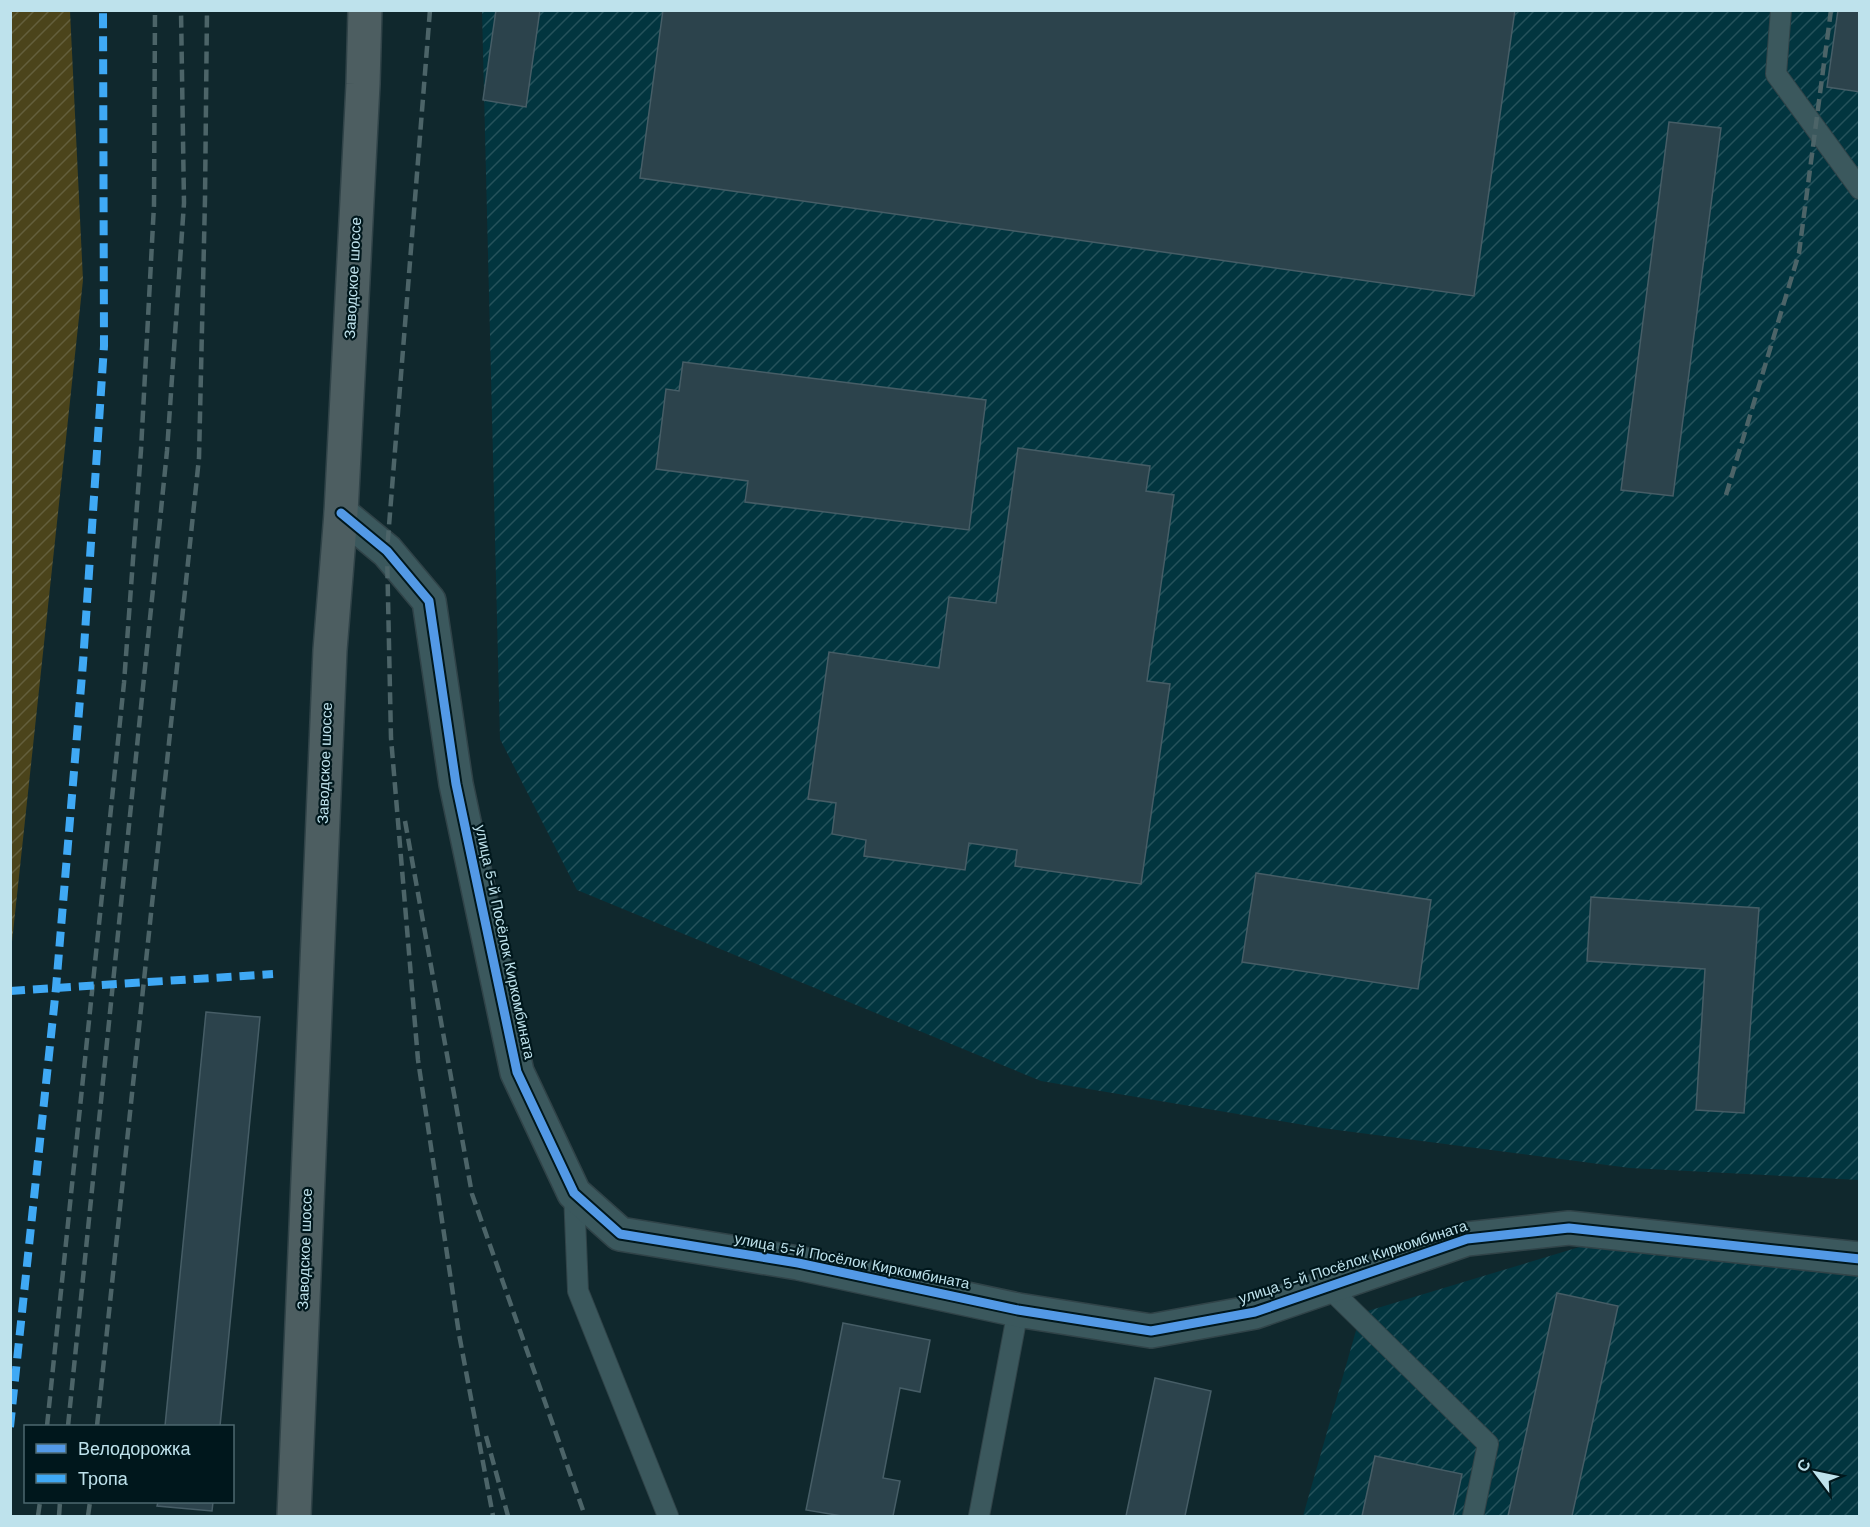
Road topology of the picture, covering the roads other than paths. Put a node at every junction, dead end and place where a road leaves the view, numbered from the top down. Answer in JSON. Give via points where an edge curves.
{"nodes":[{"id":1,"x":365,"y":10,"type":"edge"},
{"id":2,"x":1780,"y":10,"type":"edge"},
{"id":3,"x":1860,"y":189,"type":"edge"},
{"id":4,"x":341,"y":513,"type":"junction"},
{"id":5,"x":574,"y":1192,"type":"junction"},
{"id":6,"x":1860,"y":1258,"type":"edge"},
{"id":7,"x":1328,"y":1287,"type":"junction"},
{"id":8,"x":1018,"y":1310,"type":"junction"},
{"id":9,"x":294,"y":1516,"type":"edge"},
{"id":10,"x":668,"y":1516,"type":"edge"},
{"id":11,"x":979,"y":1516,"type":"edge"},
{"id":12,"x":1473,"y":1516,"type":"edge"}],
"edges":[{"from":1,"to":4,"type":"main road","name":"Заводское шоссе"},
{"from":2,"to":3,"type":"lane","via":[[1776,74]]},
{"from":4,"to":5,"type":"street","name":"улица 5-й Посёлок Киркомбината","via":[[387,551],[429,601],[456,784],[517,1072]]},
{"from":4,"to":9,"type":"main road","name":"Заводское шоссе","via":[[330,650]]},
{"from":5,"to":8,"type":"street","name":"улица 5-й Посёлок Киркомбината","via":[[620,1234],[798,1263]]},
{"from":5,"to":10,"type":"lane","via":[[578,1291]]},
{"from":6,"to":7,"type":"street","name":"улица 5-й Посёлок Киркомбината","via":[[1569,1228],[1467,1239]]},
{"from":7,"to":8,"type":"street","name":"улица 5-й Посёлок Киркомбината","via":[[1255,1311],[1151,1331]]},
{"from":7,"to":12,"type":"lane","via":[[1488,1444]]},
{"from":8,"to":11,"type":"lane"}]}
